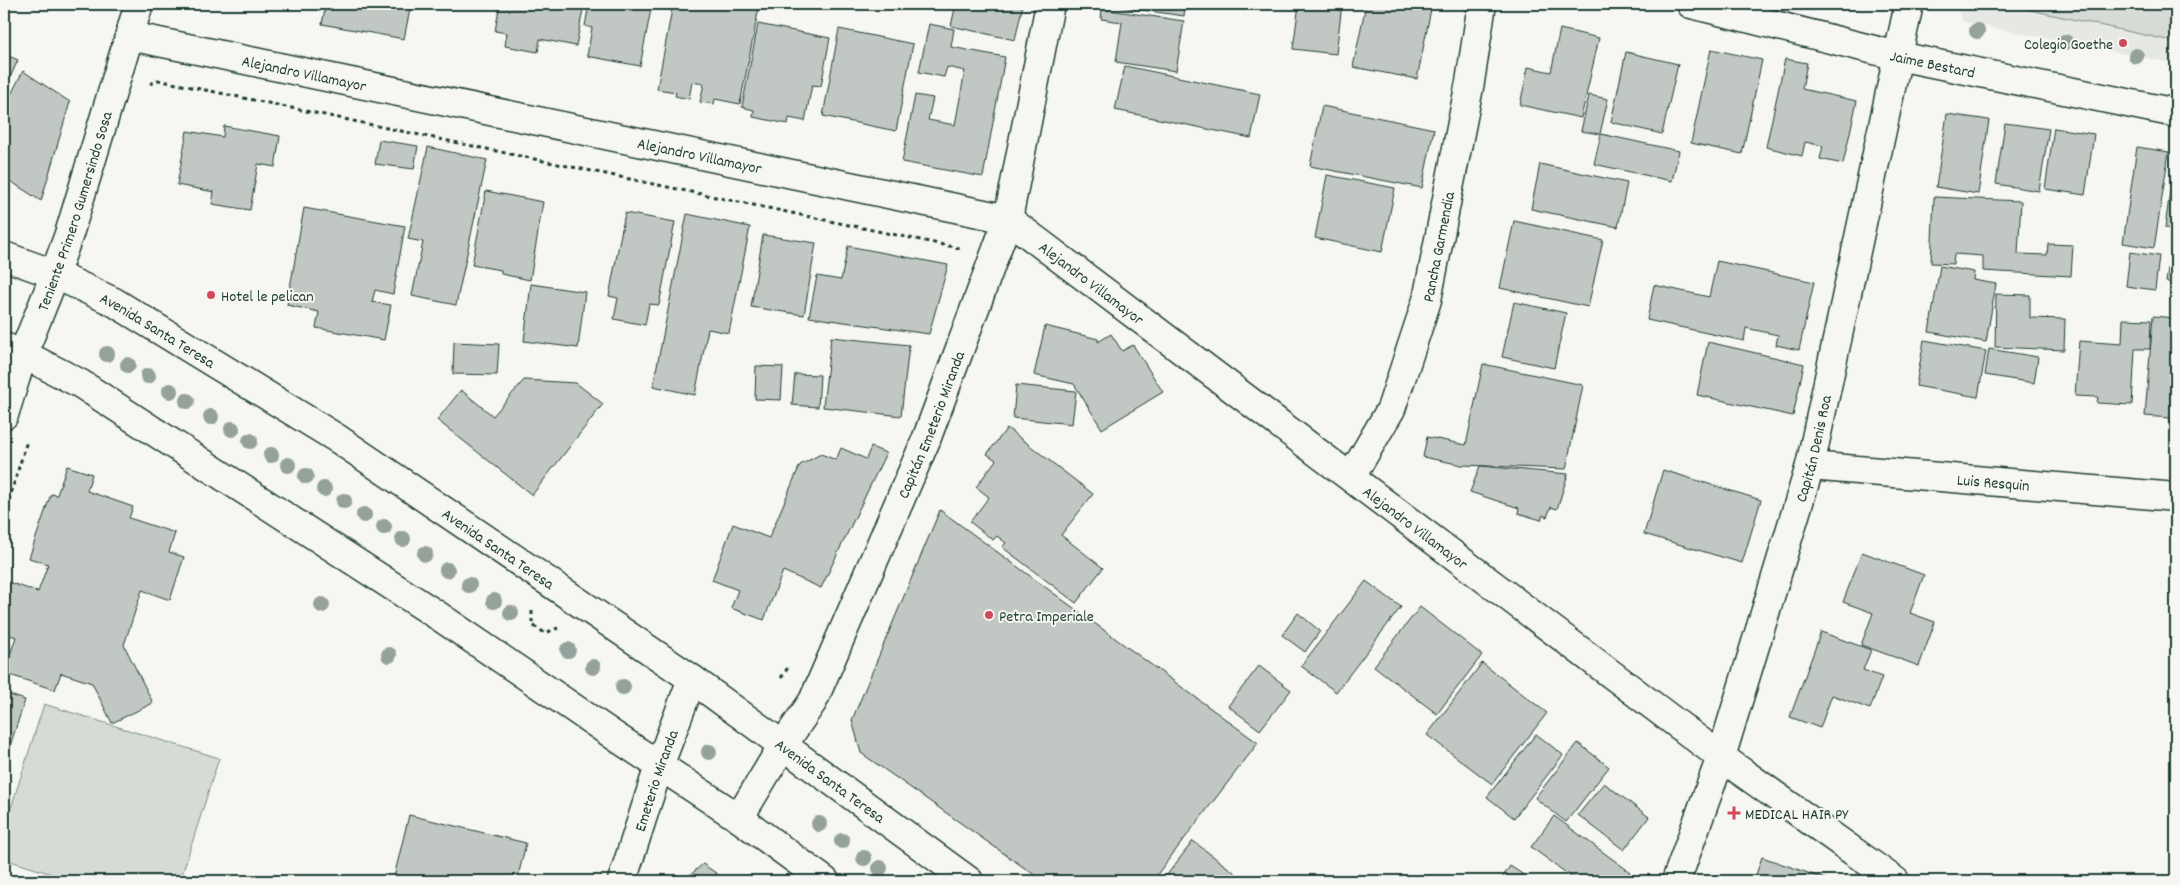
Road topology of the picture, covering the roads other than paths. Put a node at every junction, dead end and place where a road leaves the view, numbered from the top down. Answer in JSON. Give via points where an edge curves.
{"nodes":[{"id":1,"x":140,"y":4,"type":"edge"},
{"id":2,"x":1050,"y":4,"type":"edge"},
{"id":3,"x":1482,"y":4,"type":"edge"},
{"id":4,"x":1691,"y":4,"type":"edge"},
{"id":5,"x":1909,"y":4,"type":"edge"},
{"id":6,"x":130,"y":36,"type":"junction"},
{"id":7,"x":1898,"y":56,"type":"junction"},
{"id":8,"x":2176,"y":113,"type":"edge"},
{"id":9,"x":1008,"y":219,"type":"junction"},
{"id":10,"x":4,"y":256,"type":"edge"},
{"id":11,"x":54,"y":274,"type":"junction"},
{"id":12,"x":13,"y":350,"type":"edge"},
{"id":13,"x":4,"y":415,"type":"edge"},
{"id":14,"x":1810,"y":466,"type":"junction"},
{"id":15,"x":1351,"y":477,"type":"junction"},
{"id":16,"x":2176,"y":497,"type":"edge"},
{"id":17,"x":692,"y":679,"type":"junction"},
{"id":18,"x":783,"y":745,"type":"junction"},
{"id":19,"x":1722,"y":757,"type":"junction"},
{"id":20,"x":659,"y":766,"type":"junction"},
{"id":21,"x":739,"y":818,"type":"junction"},
{"id":22,"x":622,"y":881,"type":"edge"},
{"id":23,"x":825,"y":881,"type":"edge"},
{"id":24,"x":969,"y":881,"type":"edge"},
{"id":25,"x":1676,"y":881,"type":"edge"},
{"id":26,"x":1895,"y":881,"type":"edge"}],
"edges":[{"from":1,"to":6,"type":"street","name":"Teniente Primero Gumersindo Sosa"},
{"from":2,"to":9,"type":"street","name":"Capitán Emeterio Miranda"},
{"from":3,"to":15,"type":"street","name":"Pancha Garmendia","via":[[1427,300],[1391,409]]},
{"from":4,"to":7,"type":"street","name":"Jaime Bestard"},
{"from":5,"to":7,"type":"street","name":"Capitán Denis Roa"},
{"from":6,"to":9,"type":"street","name":"Alejandro Villamayor"},
{"from":6,"to":11,"type":"street","name":"Teniente Primero Gumersindo Sosa"},
{"from":7,"to":8,"type":"street","name":"Jaime Bestard"},
{"from":7,"to":14,"type":"street","name":"Capitán Denis Roa"},
{"from":9,"to":15,"type":"street","name":"Alejandro Villamayor"},
{"from":9,"to":18,"type":"street","name":"Capitán Emeterio Miranda","via":[[926,440],[813,701]]},
{"from":10,"to":11,"type":"street","name":"Avenida Santa Teresa"},
{"from":11,"to":12,"type":"street","name":"Teniente Primero Gumersindo Sosa"},
{"from":11,"to":17,"type":"street","name":"Avenida Santa Teresa","via":[[114,302],[338,438]]},
{"from":12,"to":13,"type":"street","name":"Teniente Primero Gumersindo Sosa"},
{"from":12,"to":20,"type":"street","via":[[106,400],[440,617]]},
{"from":14,"to":16,"type":"street","name":"Luis Resquin"},
{"from":14,"to":19,"type":"street","name":"Capitán Denis Roa"},
{"from":15,"to":19,"type":"street","name":"Alejandro Villamayor"},
{"from":17,"to":18,"type":"street","name":"Avenida Santa Teresa"},
{"from":17,"to":20,"type":"street","name":"Emeterio Miranda"},
{"from":18,"to":21,"type":"street","name":"Capitán Emeterio Miranda"},
{"from":18,"to":24,"type":"street","name":"Avenida Santa Teresa"},
{"from":19,"to":25,"type":"street","name":"Capitán Denis Roa"},
{"from":19,"to":26,"type":"street","name":"Alejandro Villamayor"},
{"from":20,"to":21,"type":"street"},
{"from":20,"to":22,"type":"street","name":"Emeterio Miranda"},
{"from":21,"to":23,"type":"street"}]}
